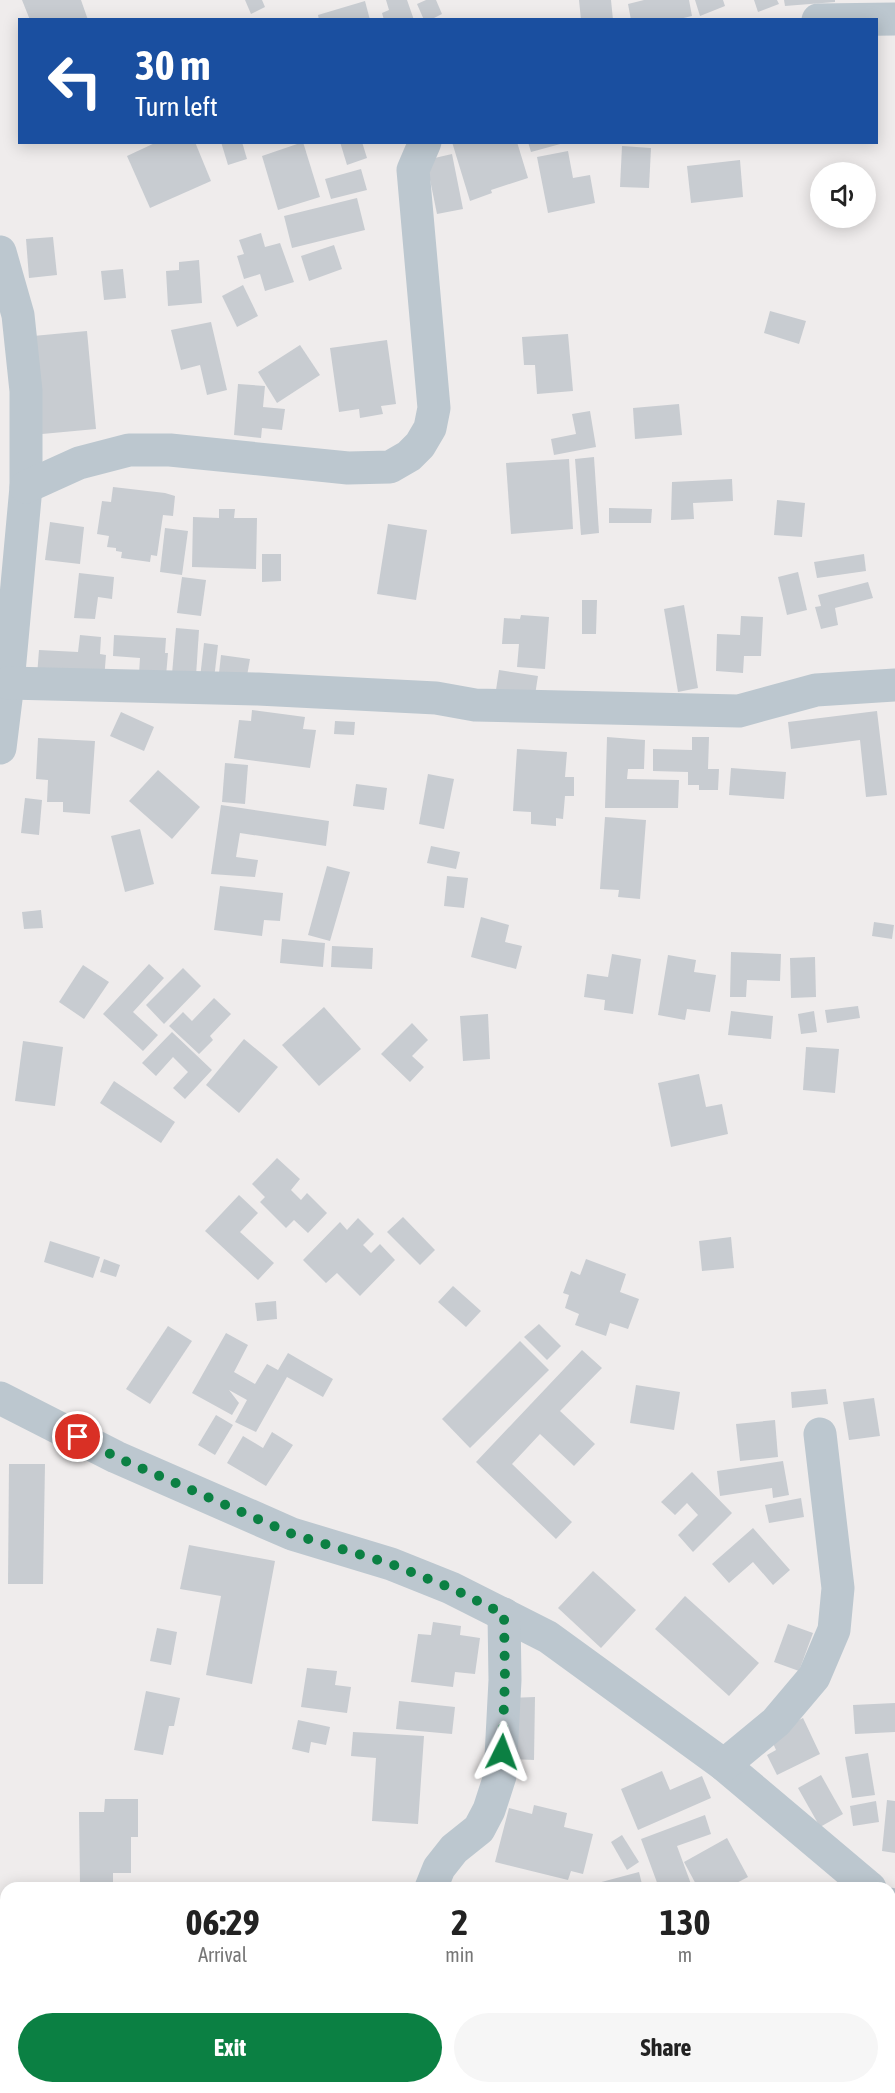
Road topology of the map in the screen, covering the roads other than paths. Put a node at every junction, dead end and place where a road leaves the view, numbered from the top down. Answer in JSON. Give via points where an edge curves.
{"nodes":[{"id":1,"x":878,"y":19,"type":"edge"},
{"id":2,"x":895,"y":19,"type":"edge"},
{"id":3,"x":424,"y":144,"type":"edge"},
{"id":4,"x":0,"y":252,"type":"edge"},
{"id":5,"x":26,"y":487,"type":"junction"},
{"id":6,"x":10,"y":548,"type":"edge"},
{"id":7,"x":8,"y":683,"type":"junction"},
{"id":8,"x":895,"y":685,"type":"edge"},
{"id":9,"x":0,"y":748,"type":"edge"},
{"id":10,"x":0,"y":1398,"type":"edge"},
{"id":11,"x":820,"y":1434,"type":"dead end"},
{"id":12,"x":504,"y":1614,"type":"junction"},
{"id":13,"x":724,"y":1765,"type":"junction"},
{"id":14,"x":433,"y":1882,"type":"edge"},
{"id":15,"x":863,"y":1882,"type":"edge"}],
"edges":[{"from":1,"to":2,"type":"street"},
{"from":3,"to":5,"type":"street","via":[[413,170],[434,408],[430,428],[408,456],[390,466],[348,468],[170,450],[129,450],[79,463]]},
{"from":4,"to":5,"type":"street","via":[[18,315],[25,380]]},
{"from":5,"to":6,"type":"street"},
{"from":6,"to":7,"type":"street"},
{"from":7,"to":8,"type":"street","via":[[258,689],[436,698],[475,705],[739,711],[816,690]]},
{"from":7,"to":9,"type":"street"},
{"from":10,"to":12,"type":"street","via":[[116,1457],[292,1534],[391,1564]]},
{"from":11,"to":13,"type":"street","via":[[838,1588],[834,1630],[814,1677],[776,1722]]},
{"from":12,"to":13,"type":"street","via":[[548,1637]]},
{"from":12,"to":14,"type":"street","via":[[500,1776],[478,1829],[454,1849]]},
{"from":13,"to":15,"type":"street"}]}
